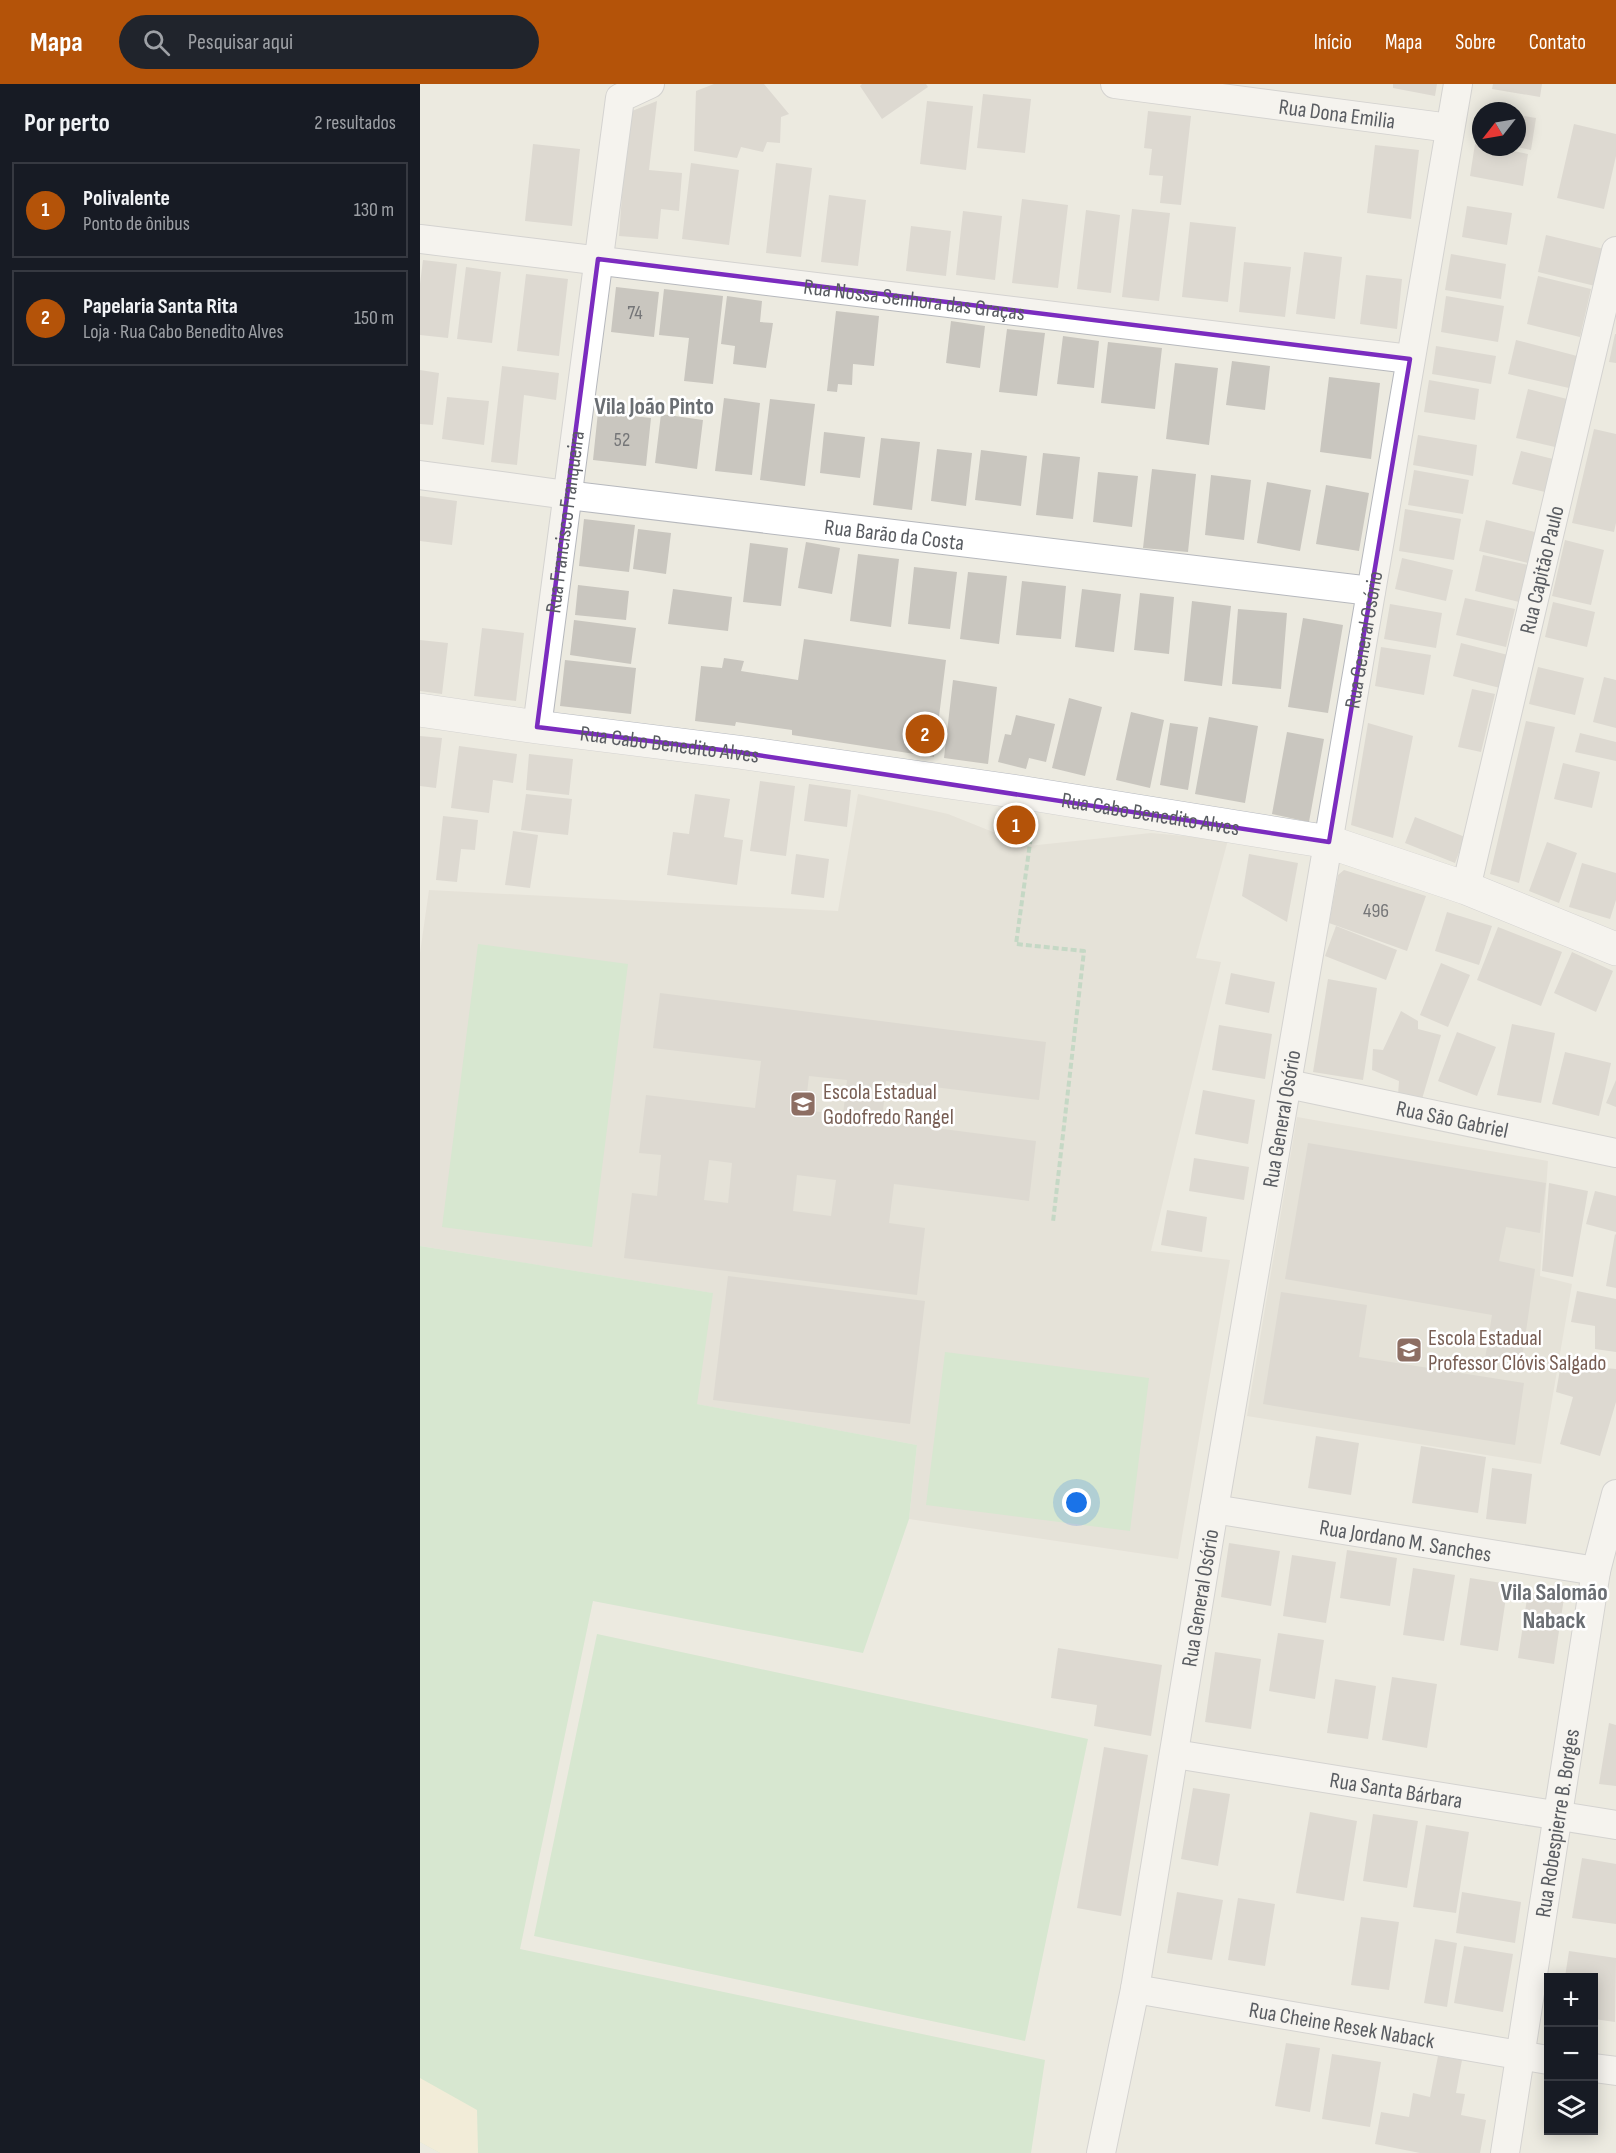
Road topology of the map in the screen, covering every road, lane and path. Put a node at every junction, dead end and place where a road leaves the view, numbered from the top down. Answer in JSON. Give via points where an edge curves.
{"nodes":[{"id":1,"x":650,"y":84,"type":"edge"},
{"id":2,"x":1115,"y":84,"type":"edge"},
{"id":3,"x":1458,"y":84,"type":"edge"},
{"id":4,"x":1450,"y":128,"type":"junction"},
{"id":5,"x":420,"y":239,"type":"edge"},
{"id":6,"x":1616,"y":251,"type":"edge"},
{"id":7,"x":598,"y":260,"type":"junction"},
{"id":8,"x":1410,"y":359,"type":"junction"},
{"id":9,"x":420,"y":475,"type":"edge"},
{"id":10,"x":567,"y":495,"type":"junction"},
{"id":11,"x":1371,"y":591,"type":"junction"},
{"id":12,"x":420,"y":710,"type":"edge"},
{"id":13,"x":537,"y":728,"type":"junction"},
{"id":14,"x":1038,"y":795,"type":"junction"},
{"id":15,"x":1329,"y":842,"type":"junction"},
{"id":16,"x":1466,"y":888,"type":"junction"},
{"id":17,"x":1616,"y":949,"type":"edge"},
{"id":18,"x":1288,"y":1084,"type":"junction"},
{"id":19,"x":1616,"y":1153,"type":"edge"},
{"id":20,"x":1053,"y":1222,"type":"dead end"},
{"id":21,"x":1616,"y":1494,"type":"edge"},
{"id":22,"x":1214,"y":1509,"type":"junction"},
{"id":23,"x":1596,"y":1571,"type":"junction"},
{"id":24,"x":1175,"y":1754,"type":"junction"},
{"id":25,"x":1558,"y":1816,"type":"junction"},
{"id":26,"x":1616,"y":1825,"type":"edge"},
{"id":27,"x":1135,"y":1989,"type":"junction"},
{"id":28,"x":1520,"y":2055,"type":"junction"},
{"id":29,"x":1544,"y":2059,"type":"edge"},
{"id":30,"x":1598,"y":2069,"type":"edge"},
{"id":31,"x":1616,"y":2071,"type":"edge"},
{"id":32,"x":1101,"y":2153,"type":"edge"},
{"id":33,"x":1505,"y":2153,"type":"edge"}],
"edges":[{"from":1,"to":7,"type":"street","name":"Rua Francisco Franqueira","via":[[620,98]]},
{"from":2,"to":4,"type":"street","name":"Rua Dona Emilia"},
{"from":3,"to":4,"type":"street","name":"Rua General Osório"},
{"from":4,"to":8,"type":"street","name":"Rua General Osório"},
{"from":5,"to":7,"type":"street","name":"Rua Nossa Senhora das Graças"},
{"from":6,"to":16,"type":"street","name":"Rua Capitão Paulo"},
{"from":7,"to":8,"type":"street","name":"Rua Nossa Senhora das Graças"},
{"from":7,"to":10,"type":"street","name":"Rua Francisco Franqueira"},
{"from":8,"to":11,"type":"street","name":"Rua General Osório"},
{"from":9,"to":10,"type":"street","name":"Rua Barão da Costa"},
{"from":10,"to":11,"type":"street","name":"Rua Barão da Costa"},
{"from":10,"to":13,"type":"street","name":"Rua Francisco Franqueira"},
{"from":11,"to":15,"type":"street","name":"Rua General Osório"},
{"from":12,"to":13,"type":"main road","name":"Rua Cabo Benedito Alves"},
{"from":13,"to":14,"type":"main road","name":"Rua Cabo Benedito Alves"},
{"from":14,"to":15,"type":"main road","name":"Rua Cabo Benedito Alves"},
{"from":14,"to":20,"type":"path","via":[[1016,944],[1084,951]]},
{"from":15,"to":16,"type":"main road","name":"Rua Cabo Benedito Alves"},
{"from":15,"to":18,"type":"street","name":"Rua General Osório"},
{"from":16,"to":17,"type":"main road","name":"Rua Cabo Benedito Alves"},
{"from":18,"to":19,"type":"street","name":"Rua São Gabriel"},
{"from":18,"to":22,"type":"street","name":"Rua General Osório"},
{"from":21,"to":23,"type":"street","name":"Rua Robespierre B. Borges"},
{"from":22,"to":23,"type":"street","name":"Rua Jordano M. Sanches"},
{"from":22,"to":24,"type":"street","name":"Rua General Osório"},
{"from":23,"to":25,"type":"street","name":"Rua Robespierre B. Borges"},
{"from":24,"to":25,"type":"street","name":"Rua Santa Bárbara"},
{"from":24,"to":27,"type":"street","name":"Rua General Osório"},
{"from":25,"to":26,"type":"street","name":"Rua Santa Bárbara"},
{"from":25,"to":28,"type":"street","name":"Rua Robespierre B. Borges"},
{"from":27,"to":28,"type":"street","name":"Rua Cheine Resek Naback"},
{"from":27,"to":32,"type":"street","name":"Rua General Osório"},
{"from":28,"to":29,"type":"street","name":"Rua Cheine Resek Naback"},
{"from":28,"to":33,"type":"street","name":"Rua Robespierre B. Borges"},
{"from":30,"to":31,"type":"street"}]}
